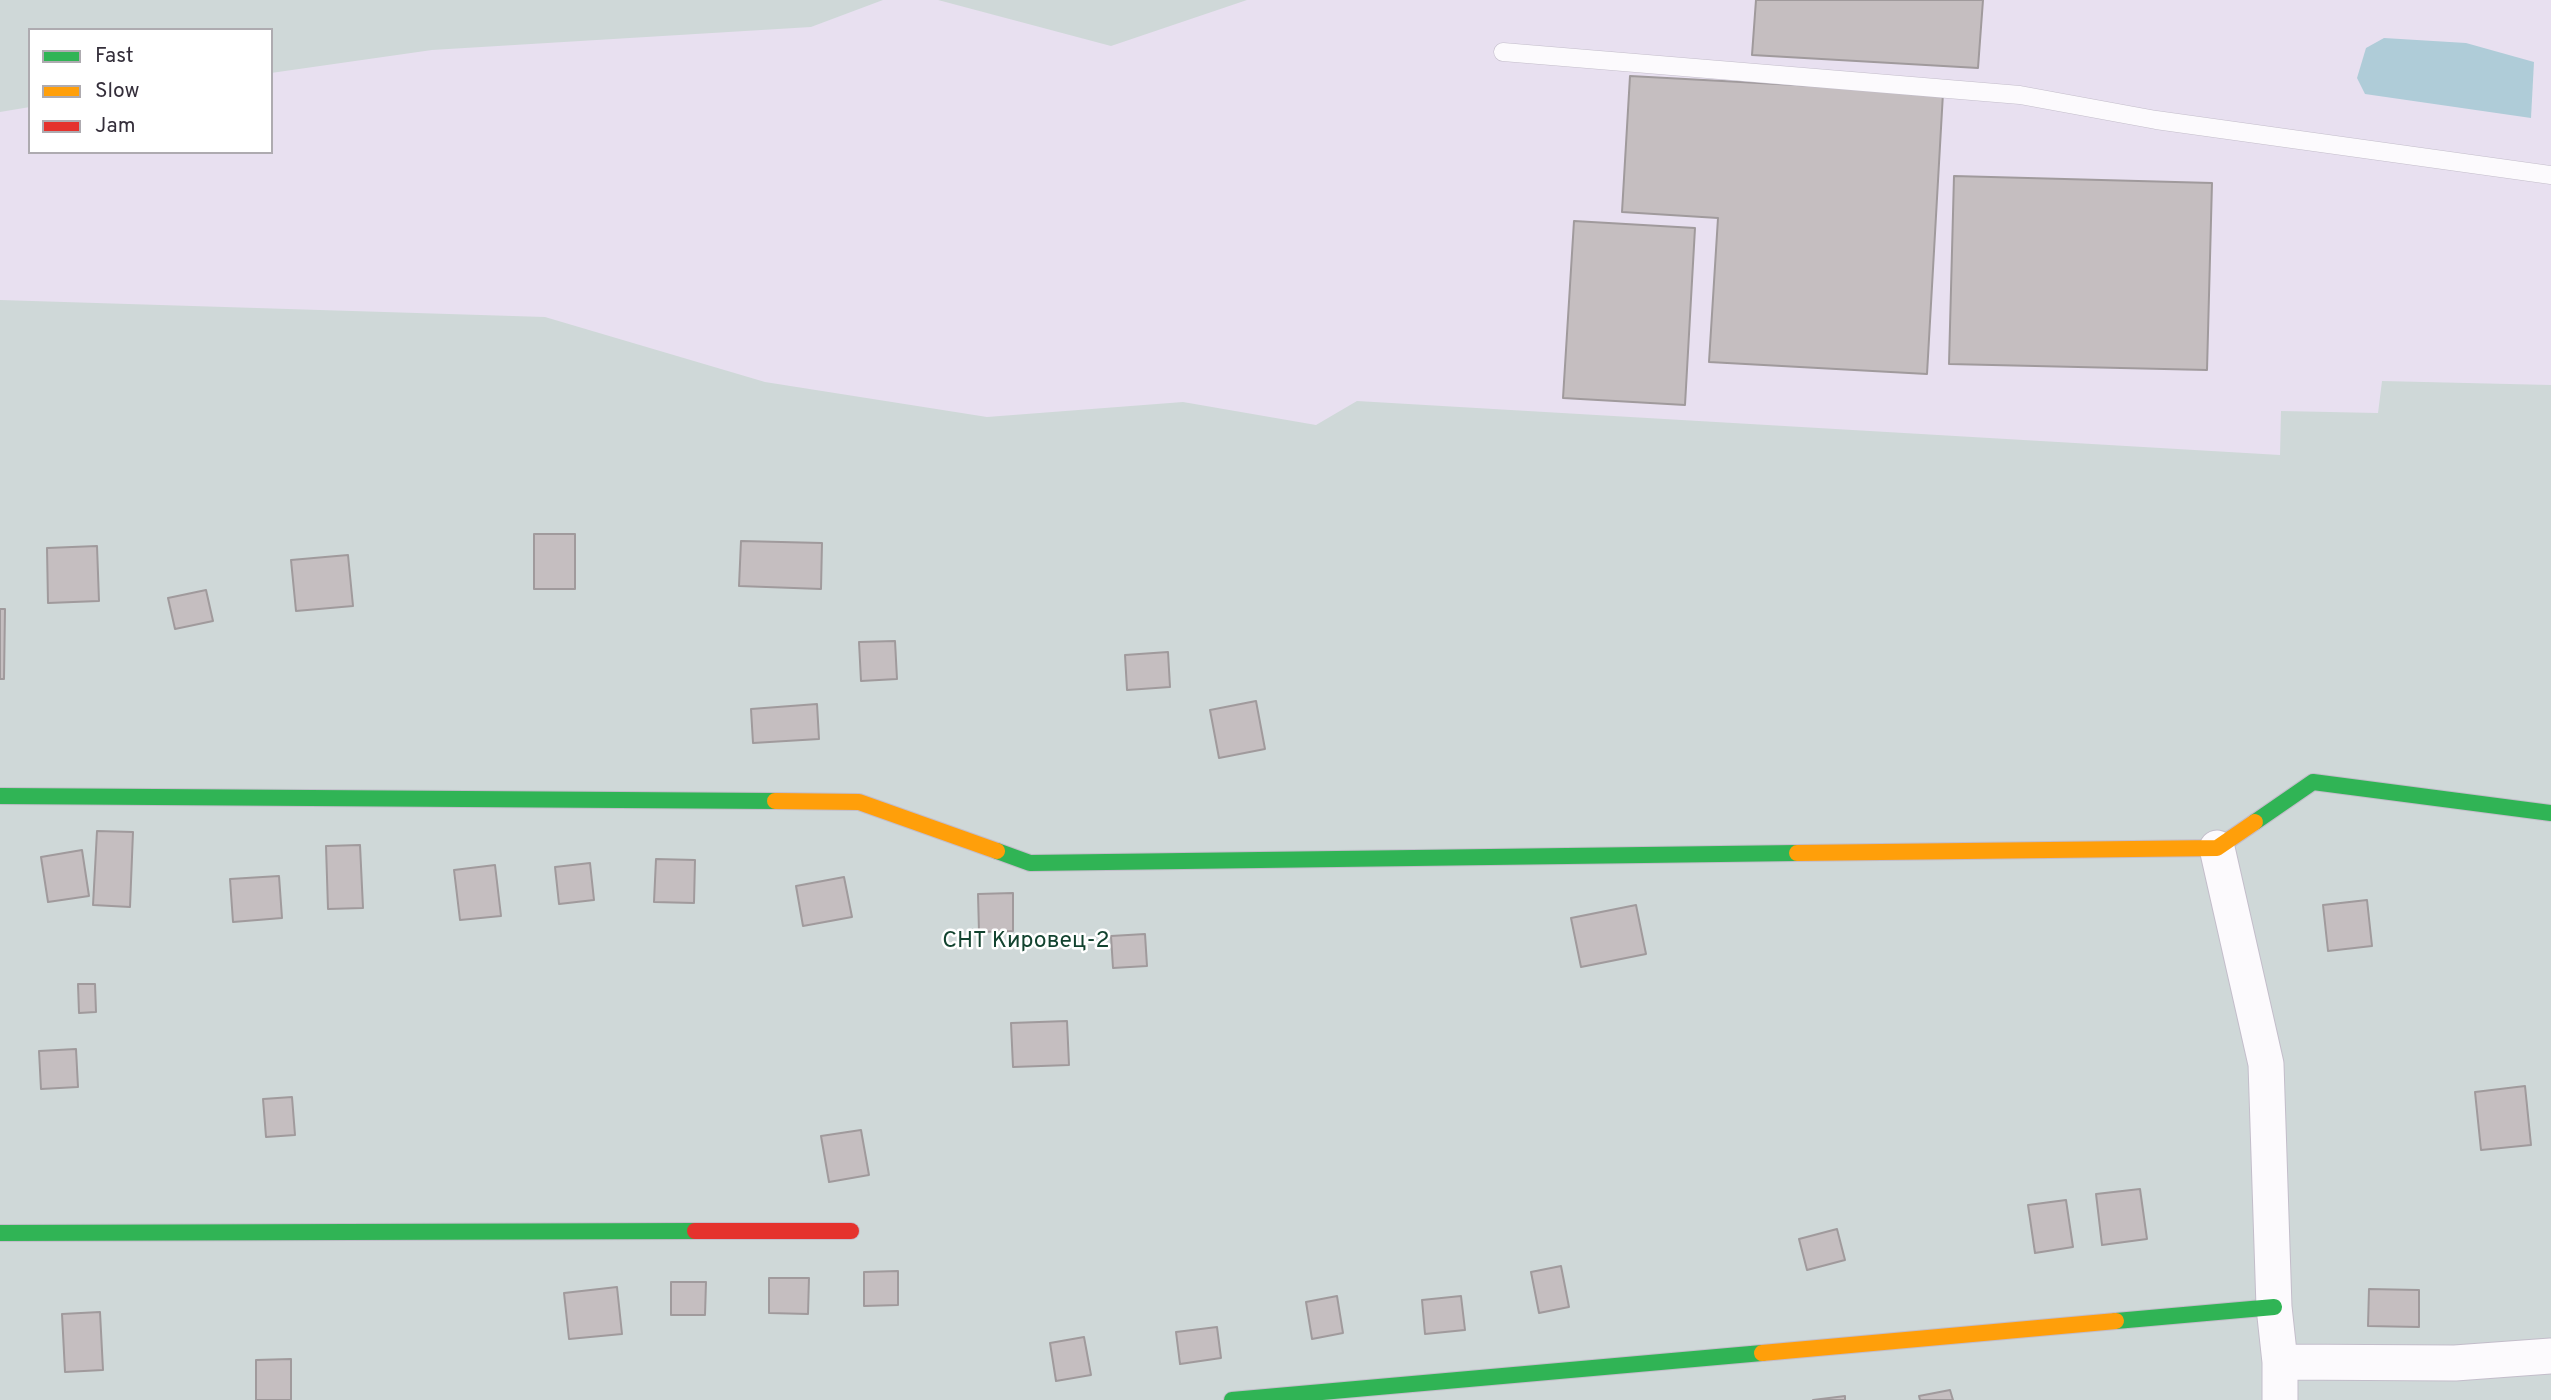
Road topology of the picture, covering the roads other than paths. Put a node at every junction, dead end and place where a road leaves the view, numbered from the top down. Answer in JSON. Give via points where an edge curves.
{"nodes":[{"id":1,"x":1503,"y":52,"type":"dead end"},
{"id":2,"x":2551,"y":175,"type":"edge"},
{"id":3,"x":0,"y":796,"type":"edge"},
{"id":4,"x":2551,"y":813,"type":"edge"},
{"id":5,"x":2217,"y":848,"type":"junction"},
{"id":6,"x":850,"y":1231,"type":"dead end"},
{"id":7,"x":0,"y":1233,"type":"edge"},
{"id":8,"x":2274,"y":1307,"type":"junction"},
{"id":9,"x":2551,"y":1356,"type":"edge"},
{"id":10,"x":2280,"y":1362,"type":"junction"},
{"id":11,"x":1232,"y":1400,"type":"edge"},
{"id":12,"x":2280,"y":1400,"type":"edge"}],
"edges":[{"from":1,"to":2,"type":"lane","via":[[2020,95],[2156,120]]},
{"from":3,"to":5,"type":"street","via":[[859,802],[1030,863]]},
{"from":4,"to":5,"type":"street","via":[[2313,782]]},
{"from":5,"to":8,"type":"street","via":[[2266,1064]]},
{"from":6,"to":7,"type":"street"},
{"from":8,"to":10,"type":"street"},
{"from":8,"to":11,"type":"street"},
{"from":9,"to":10,"type":"street","via":[[2455,1363]]},
{"from":10,"to":12,"type":"street"}]}
